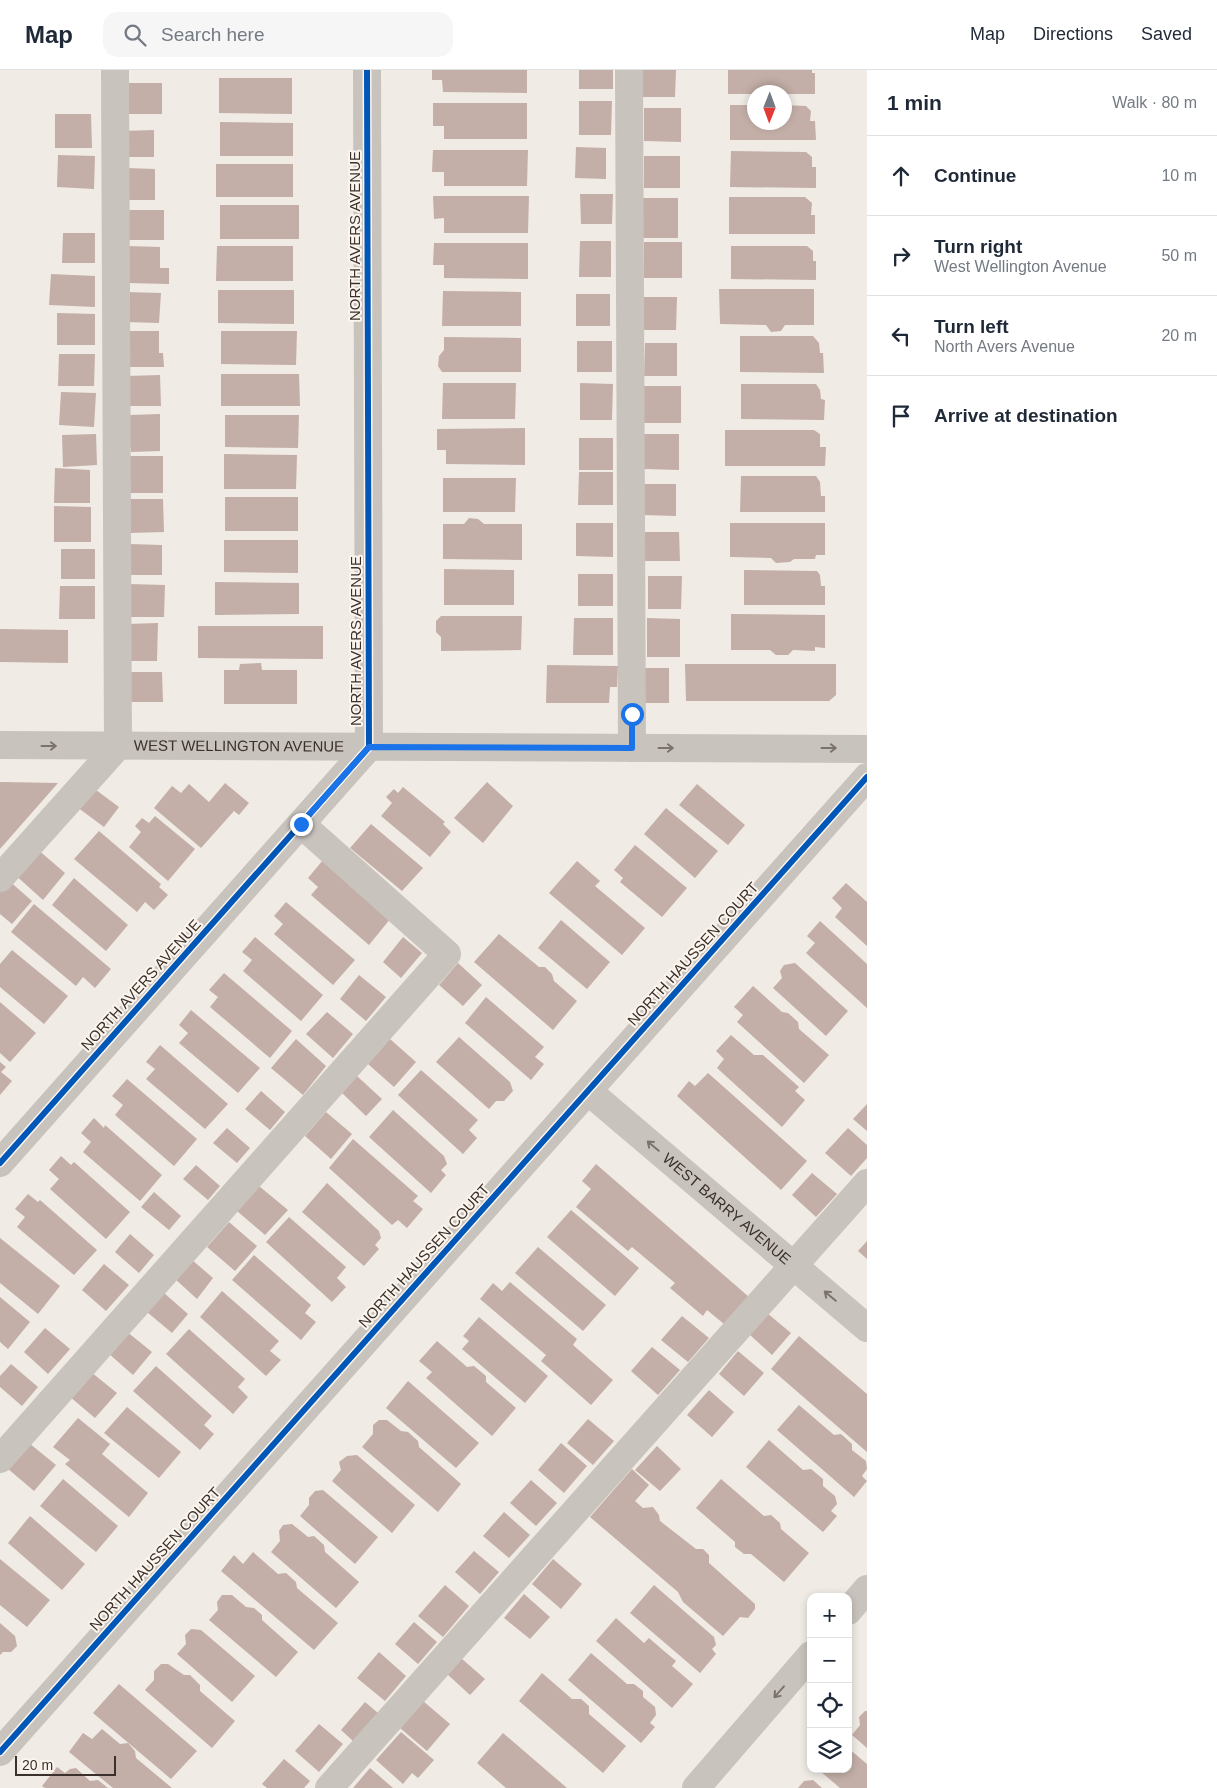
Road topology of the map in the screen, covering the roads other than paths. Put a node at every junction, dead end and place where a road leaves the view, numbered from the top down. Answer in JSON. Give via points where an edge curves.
{"nodes":[{"id":1,"x":115,"y":70,"type":"edge"},
{"id":2,"x":367,"y":70,"type":"edge"},
{"id":3,"x":629,"y":70,"type":"edge"},
{"id":4,"x":0,"y":745,"type":"edge"},
{"id":5,"x":118,"y":746,"type":"junction"},
{"id":6,"x":369,"y":747,"type":"junction"},
{"id":7,"x":632,"y":748,"type":"junction"},
{"id":8,"x":867,"y":749,"type":"edge"},
{"id":9,"x":867,"y":777,"type":"edge"},
{"id":10,"x":301,"y":824,"type":"junction"},
{"id":11,"x":0,"y":878,"type":"edge"},
{"id":12,"x":588,"y":1091,"type":"junction"},
{"id":13,"x":0,"y":1163,"type":"edge"},
{"id":14,"x":867,"y":1183,"type":"edge"},
{"id":15,"x":793,"y":1265,"type":"junction"},
{"id":16,"x":867,"y":1328,"type":"edge"},
{"id":17,"x":0,"y":1459,"type":"edge"},
{"id":18,"x":867,"y":1589,"type":"edge"},
{"id":19,"x":852,"y":1606,"type":"edge"},
{"id":20,"x":807,"y":1660,"type":"edge"},
{"id":21,"x":0,"y":1752,"type":"edge"},
{"id":22,"x":329,"y":1788,"type":"edge"},
{"id":23,"x":696,"y":1788,"type":"edge"}],
"edges":[{"from":1,"to":5,"type":"street"},
{"from":2,"to":6,"type":"street","name":"NORTH AVERS AVENUE"},
{"from":3,"to":7,"type":"street"},
{"from":4,"to":5,"type":"street","name":"WEST WELLINGTON AVENUE","one_way":true},
{"from":5,"to":6,"type":"street","name":"WEST WELLINGTON AVENUE"},
{"from":5,"to":11,"type":"street"},
{"from":6,"to":7,"type":"street","name":"WEST WELLINGTON AVENUE"},
{"from":6,"to":10,"type":"street","name":"NORTH AVERS AVENUE"},
{"from":7,"to":8,"type":"street","name":"WEST WELLINGTON AVENUE","one_way":true},
{"from":9,"to":12,"type":"street","name":"NORTH HAUSSEN COURT"},
{"from":10,"to":13,"type":"street","name":"NORTH AVERS AVENUE"},
{"from":10,"to":17,"type":"street","via":[[447,954]]},
{"from":15,"to":12,"type":"street","name":"WEST BARRY AVENUE","one_way":true},
{"from":12,"to":21,"type":"street","name":"NORTH HAUSSEN COURT"},
{"from":14,"to":15,"type":"street"},
{"from":16,"to":15,"type":"street","name":"WEST BARRY AVENUE","one_way":true},
{"from":15,"to":22,"type":"street"},
{"from":18,"to":19,"type":"street"},
{"from":20,"to":23,"type":"street","one_way":true}]}
